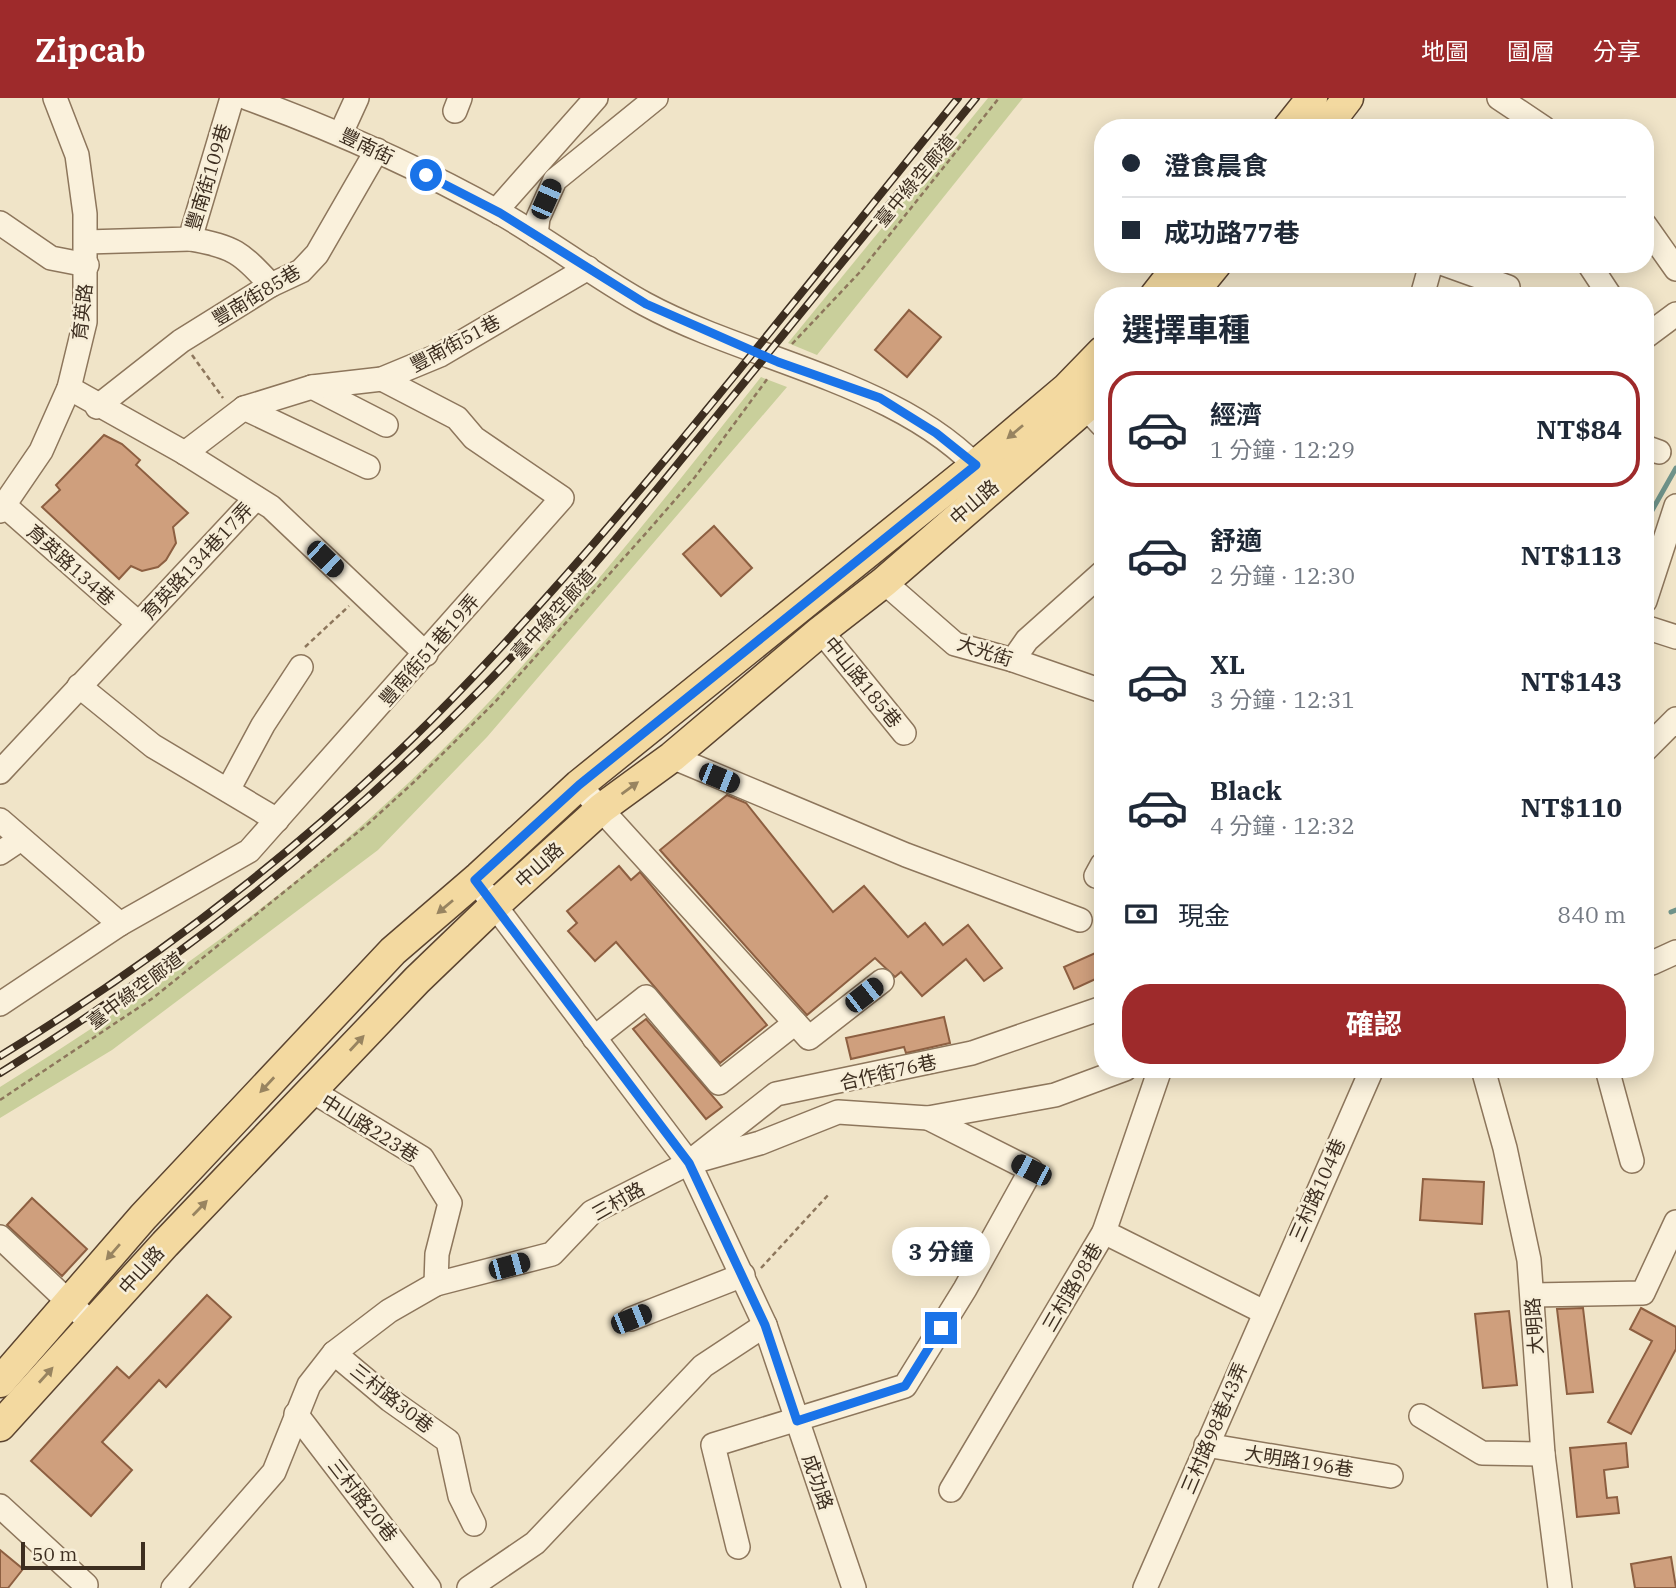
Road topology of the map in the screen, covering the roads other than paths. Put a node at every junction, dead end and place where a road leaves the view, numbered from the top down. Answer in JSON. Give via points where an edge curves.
{"nodes":[{"id":1,"x":55,"y":98,"type":"edge"},
{"id":2,"x":232,"y":98,"type":"edge"},
{"id":3,"x":247,"y":98,"type":"edge"},
{"id":4,"x":357,"y":98,"type":"edge"},
{"id":5,"x":656,"y":98,"type":"edge"},
{"id":6,"x":1312,"y":98,"type":"edge"},
{"id":7,"x":1348,"y":98,"type":"edge"},
{"id":8,"x":1499,"y":98,"type":"edge"},
{"id":9,"x":591,"y":100,"type":"edge"},
{"id":10,"x":1295,"y":119,"type":"edge"},
{"id":11,"x":1332,"y":119,"type":"edge"},
{"id":12,"x":1530,"y":119,"type":"edge"},
{"id":13,"x":341,"y":133,"type":"junction"},
{"id":14,"x":377,"y":150,"type":"junction"},
{"id":15,"x":500,"y":213,"type":"junction"},
{"id":16,"x":0,"y":223,"type":"edge"},
{"id":17,"x":536,"y":235,"type":"junction"},
{"id":18,"x":1654,"y":238,"type":"edge"},
{"id":19,"x":190,"y":239,"type":"junction"},
{"id":20,"x":86,"y":254,"type":"junction"},
{"id":21,"x":588,"y":268,"type":"junction"},
{"id":22,"x":1676,"y":269,"type":"edge"},
{"id":23,"x":1173,"y":273,"type":"edge"},
{"id":24,"x":1209,"y":273,"type":"edge"},
{"id":25,"x":1464,"y":273,"type":"edge"},
{"id":26,"x":271,"y":285,"type":"junction"},
{"id":27,"x":1162,"y":287,"type":"edge"},
{"id":28,"x":1197,"y":287,"type":"edge"},
{"id":29,"x":1496,"y":287,"type":"edge"},
{"id":30,"x":1676,"y":314,"type":"edge"},
{"id":31,"x":1654,"y":330,"type":"edge"},
{"id":32,"x":1094,"y":360,"type":"edge"},
{"id":33,"x":382,"y":380,"type":"junction"},
{"id":34,"x":312,"y":387,"type":"junction"},
{"id":35,"x":69,"y":388,"type":"junction"},
{"id":36,"x":1067,"y":388,"type":"junction"},
{"id":37,"x":236,"y":406,"type":"junction"},
{"id":38,"x":97,"y":407,"type":"junction"},
{"id":39,"x":1094,"y":407,"type":"edge"},
{"id":40,"x":1094,"y":414,"type":"edge"},
{"id":41,"x":386,"y":425,"type":"dead end"},
{"id":42,"x":185,"y":453,"type":"junction"},
{"id":43,"x":368,"y":467,"type":"dead end"},
{"id":44,"x":984,"y":475,"type":"junction"},
{"id":45,"x":256,"y":498,"type":"junction"},
{"id":46,"x":1676,"y":506,"type":"edge"},
{"id":47,"x":3,"y":509,"type":"edge"},
{"id":48,"x":1654,"y":573,"type":"edge"},
{"id":49,"x":1094,"y":580,"type":"edge"},
{"id":50,"x":884,"y":582,"type":"junction"},
{"id":51,"x":138,"y":623,"type":"junction"},
{"id":52,"x":1654,"y":630,"type":"edge"},
{"id":53,"x":821,"y":631,"type":"junction"},
{"id":54,"x":1676,"y":637,"type":"edge"},
{"id":55,"x":426,"y":654,"type":"junction"},
{"id":56,"x":1013,"y":660,"type":"junction"},
{"id":57,"x":301,"y":667,"type":"road end"},
{"id":58,"x":79,"y":686,"type":"junction"},
{"id":59,"x":1094,"y":688,"type":"edge"},
{"id":60,"x":1676,"y":719,"type":"edge"},
{"id":61,"x":904,"y":733,"type":"dead end"},
{"id":62,"x":1654,"y":741,"type":"edge"},
{"id":63,"x":672,"y":757,"type":"junction"},
{"id":64,"x":0,"y":772,"type":"edge"},
{"id":65,"x":579,"y":785,"type":"junction"},
{"id":66,"x":228,"y":790,"type":"junction"},
{"id":67,"x":602,"y":808,"type":"junction"},
{"id":68,"x":0,"y":820,"type":"edge"},
{"id":69,"x":277,"y":820,"type":"junction"},
{"id":70,"x":21,"y":839,"type":"junction"},
{"id":71,"x":0,"y":853,"type":"edge"},
{"id":72,"x":475,"y":880,"type":"junction"},
{"id":73,"x":495,"y":905,"type":"junction"},
{"id":74,"x":1080,"y":920,"type":"dead end"},
{"id":75,"x":120,"y":924,"type":"junction"},
{"id":76,"x":1676,"y":953,"type":"edge"},
{"id":77,"x":1654,"y":962,"type":"edge"},
{"id":78,"x":882,"y":981,"type":"dead end"},
{"id":79,"x":0,"y":1004,"type":"edge"},
{"id":80,"x":1094,"y":1011,"type":"edge"},
{"id":81,"x":795,"y":1023,"type":"junction"},
{"id":82,"x":594,"y":1038,"type":"junction"},
{"id":83,"x":1101,"y":1078,"type":"edge"},
{"id":84,"x":1157,"y":1078,"type":"edge"},
{"id":85,"x":1368,"y":1078,"type":"edge"},
{"id":86,"x":1486,"y":1078,"type":"edge"},
{"id":87,"x":1609,"y":1078,"type":"edge"},
{"id":88,"x":312,"y":1091,"type":"junction"},
{"id":89,"x":928,"y":1118,"type":"junction"},
{"id":90,"x":1632,"y":1161,"type":"dead end"},
{"id":91,"x":689,"y":1163,"type":"junction"},
{"id":92,"x":1676,"y":1222,"type":"edge"},
{"id":93,"x":1104,"y":1232,"type":"junction"},
{"id":94,"x":0,"y":1237,"type":"edge"},
{"id":95,"x":743,"y":1275,"type":"junction"},
{"id":96,"x":436,"y":1284,"type":"junction"},
{"id":97,"x":1533,"y":1295,"type":"junction"},
{"id":98,"x":69,"y":1303,"type":"junction"},
{"id":99,"x":1264,"y":1312,"type":"junction"},
{"id":100,"x":631,"y":1319,"type":"dead end"},
{"id":101,"x":92,"y":1324,"type":"junction"},
{"id":102,"x":765,"y":1325,"type":"junction"},
{"id":103,"x":334,"y":1353,"type":"junction"},
{"id":104,"x":0,"y":1382,"type":"edge"},
{"id":105,"x":296,"y":1414,"type":"junction"},
{"id":106,"x":1421,"y":1416,"type":"dead end"},
{"id":107,"x":797,"y":1421,"type":"junction"},
{"id":108,"x":0,"y":1426,"type":"edge"},
{"id":109,"x":1206,"y":1445,"type":"junction"},
{"id":110,"x":1543,"y":1454,"type":"junction"},
{"id":111,"x":1391,"y":1476,"type":"dead end"},
{"id":112,"x":951,"y":1490,"type":"dead end"},
{"id":113,"x":0,"y":1506,"type":"edge"},
{"id":114,"x":474,"y":1524,"type":"dead end"},
{"id":115,"x":738,"y":1547,"type":"dead end"},
{"id":116,"x":86,"y":1585,"type":"dead end"},
{"id":117,"x":173,"y":1588,"type":"edge"},
{"id":118,"x":429,"y":1588,"type":"edge"},
{"id":119,"x":469,"y":1588,"type":"edge"},
{"id":120,"x":854,"y":1588,"type":"edge"},
{"id":121,"x":1145,"y":1588,"type":"edge"},
{"id":122,"x":1560,"y":1588,"type":"edge"}],
"edges":[{"from":1,"to":20,"type":"street","name":"育英路","via":[[77,155]]},
{"from":2,"to":19,"type":"street","name":"豐南街109巷"},
{"from":3,"to":13,"type":"street","name":"豐南街"},
{"from":4,"to":13,"type":"street"},
{"from":5,"to":17,"type":"street","via":[[555,180],[538,218]]},
{"from":6,"to":10,"type":"main road"},
{"from":7,"to":11,"type":"main road"},
{"from":8,"to":12,"type":"street"},
{"from":9,"to":15,"type":"street","via":[[503,203]]},
{"from":13,"to":14,"type":"street","name":"豐南街"},
{"from":14,"to":15,"type":"street","name":"豐南街"},
{"from":14,"to":26,"type":"street","name":"豐南街85巷","via":[[317,254],[301,271]]},
{"from":15,"to":17,"type":"street","name":"豐南街"},
{"from":16,"to":20,"type":"street","name":"豐南街109巷","via":[[51,258]]},
{"from":17,"to":21,"type":"street","name":"豐南街"},
{"from":18,"to":22,"type":"street"},
{"from":19,"to":20,"type":"street","name":"豐南街109巷"},
{"from":19,"to":26,"type":"street","via":[[220,244],[243,255]]},
{"from":20,"to":35,"type":"street","name":"育英路","via":[[85,322]]},
{"from":21,"to":33,"type":"street","name":"豐南街51巷","via":[[440,355]]},
{"from":21,"to":44,"type":"street","name":"豐南街","via":[[646,304],[778,362],[880,398],[936,433]]},
{"from":23,"to":27,"type":"main road"},
{"from":24,"to":28,"type":"main road"},
{"from":25,"to":29,"type":"street"},
{"from":26,"to":38,"type":"street","name":"豐南街85巷","via":[[181,341]]},
{"from":30,"to":31,"type":"street"},
{"from":32,"to":36,"type":"main road","name":"中山路"},
{"from":33,"to":34,"type":"street","name":"豐南街51巷"},
{"from":33,"to":55,"type":"street","name":"豐南街51巷19弄","via":[[457,418],[474,438],[562,498]]},
{"from":34,"to":37,"type":"street","name":"豐南街51巷"},
{"from":34,"to":41,"type":"street"},
{"from":35,"to":38,"type":"street"},
{"from":35,"to":47,"type":"street","name":"育英路","via":[[41,451]]},
{"from":36,"to":39,"type":"street"},
{"from":36,"to":44,"type":"main road","name":"中山路","one_way":true},
{"from":37,"to":42,"type":"street","name":"豐南街51巷"},
{"from":37,"to":43,"type":"street"},
{"from":38,"to":42,"type":"street"},
{"from":40,"to":44,"type":"main road","name":"中山路"},
{"from":42,"to":45,"type":"street"},
{"from":44,"to":50,"type":"main road","name":"中山路"},
{"from":44,"to":65,"type":"main road","name":"中山路"},
{"from":45,"to":51,"type":"street","name":"育英路134巷17弄"},
{"from":45,"to":55,"type":"street","via":[[271,507]]},
{"from":46,"to":48,"type":"street"},
{"from":47,"to":51,"type":"street","name":"育英路134巷"},
{"from":49,"to":56,"type":"street","via":[[1027,640]]},
{"from":50,"to":53,"type":"main road","name":"中山路"},
{"from":50,"to":56,"type":"street","name":"大光街","via":[[955,644]]},
{"from":51,"to":58,"type":"street","name":"育英路134巷17弄"},
{"from":52,"to":54,"type":"street"},
{"from":53,"to":61,"type":"street","name":"中山路185巷"},
{"from":53,"to":63,"type":"main road","name":"中山路"},
{"from":55,"to":69,"type":"street","name":"豐南街51巷19弄"},
{"from":56,"to":59,"type":"street","name":"大光街"},
{"from":57,"to":66,"type":"street"},
{"from":58,"to":64,"type":"street","name":"育英路134巷17弄"},
{"from":58,"to":66,"type":"street","via":[[153,747]]},
{"from":60,"to":62,"type":"street"},
{"from":67,"to":63,"type":"main road","name":"中山路","one_way":true},
{"from":63,"to":74,"type":"street","via":[[906,855]]},
{"from":65,"to":67,"type":"street"},
{"from":65,"to":72,"type":"main road","name":"中山路"},
{"from":66,"to":69,"type":"street"},
{"from":67,"to":73,"type":"main road","name":"中山路"},
{"from":67,"to":81,"type":"street"},
{"from":68,"to":70,"type":"street"},
{"from":69,"to":75,"type":"street","name":"豐南街51巷19弄","via":[[249,850]]},
{"from":70,"to":71,"type":"street"},
{"from":70,"to":75,"type":"street"},
{"from":72,"to":73,"type":"street","name":"成功路"},
{"from":72,"to":98,"type":"main road","name":"中山路","one_way":true,"via":[[393,951],[143,1217]]},
{"from":73,"to":82,"type":"street","name":"成功路"},
{"from":88,"to":73,"type":"main road","name":"中山路","one_way":true,"via":[[417,979]]},
{"from":75,"to":79,"type":"street","name":"豐南街51巷19弄"},
{"from":76,"to":77,"type":"street"},
{"from":78,"to":81,"type":"street","via":[[809,1038]]},
{"from":80,"to":91,"type":"street","name":"合作街76巷","via":[[972,1053],[776,1094]]},
{"from":81,"to":82,"type":"street","via":[[719,1083],[646,997]]},
{"from":82,"to":91,"type":"street","name":"成功路"},
{"from":83,"to":89,"type":"street","name":"三村路","via":[[1055,1095]]},
{"from":84,"to":93,"type":"street","name":"三村路98巷"},
{"from":85,"to":99,"type":"street","name":"三村路104巷"},
{"from":86,"to":97,"type":"street","name":"大明路","via":[[1505,1147]]},
{"from":87,"to":90,"type":"street"},
{"from":88,"to":96,"type":"street","name":"中山路223巷","via":[[422,1158],[450,1203],[437,1254]]},
{"from":101,"to":88,"type":"main road","name":"中山路","one_way":true},
{"from":89,"to":91,"type":"street","name":"三村路","via":[[838,1112],[760,1143]]},
{"from":89,"to":107,"type":"street","via":[[1031,1170],[905,1386]]},
{"from":91,"to":95,"type":"street","name":"成功路"},
{"from":91,"to":96,"type":"street","name":"三村路","via":[[592,1212],[552,1254]]},
{"from":92,"to":97,"type":"street","via":[[1643,1293]]},
{"from":93,"to":99,"type":"street"},
{"from":93,"to":112,"type":"street","name":"三村路98巷"},
{"from":94,"to":98,"type":"street"},
{"from":95,"to":100,"type":"street"},
{"from":95,"to":102,"type":"street","name":"成功路"},
{"from":96,"to":103,"type":"street","name":"三村路","via":[[389,1311]]},
{"from":97,"to":110,"type":"street","name":"大明路"},
{"from":98,"to":101,"type":"street"},
{"from":98,"to":104,"type":"main road","name":"中山路"},
{"from":99,"to":109,"type":"street","name":"三村路98巷43弄"},
{"from":108,"to":101,"type":"main road","name":"中山路","one_way":true},
{"from":102,"to":107,"type":"street","name":"成功路"},
{"from":102,"to":119,"type":"street","via":[[703,1366],[535,1543]]},
{"from":103,"to":105,"type":"street","name":"三村路","via":[[309,1385]]},
{"from":103,"to":114,"type":"street","name":"三村路30巷","via":[[448,1441],[460,1496]]},
{"from":105,"to":117,"type":"street","name":"三村路","via":[[274,1472]]},
{"from":105,"to":118,"type":"street","name":"三村路20巷"},
{"from":106,"to":110,"type":"street","via":[[1482,1453]]},
{"from":107,"to":115,"type":"street","via":[[713,1445]]},
{"from":107,"to":120,"type":"street","name":"成功路"},
{"from":109,"to":111,"type":"street","name":"大明路196巷"},
{"from":109,"to":121,"type":"street","name":"三村路98巷43弄"},
{"from":110,"to":122,"type":"street","name":"大明路"},
{"from":113,"to":116,"type":"street"}]}
